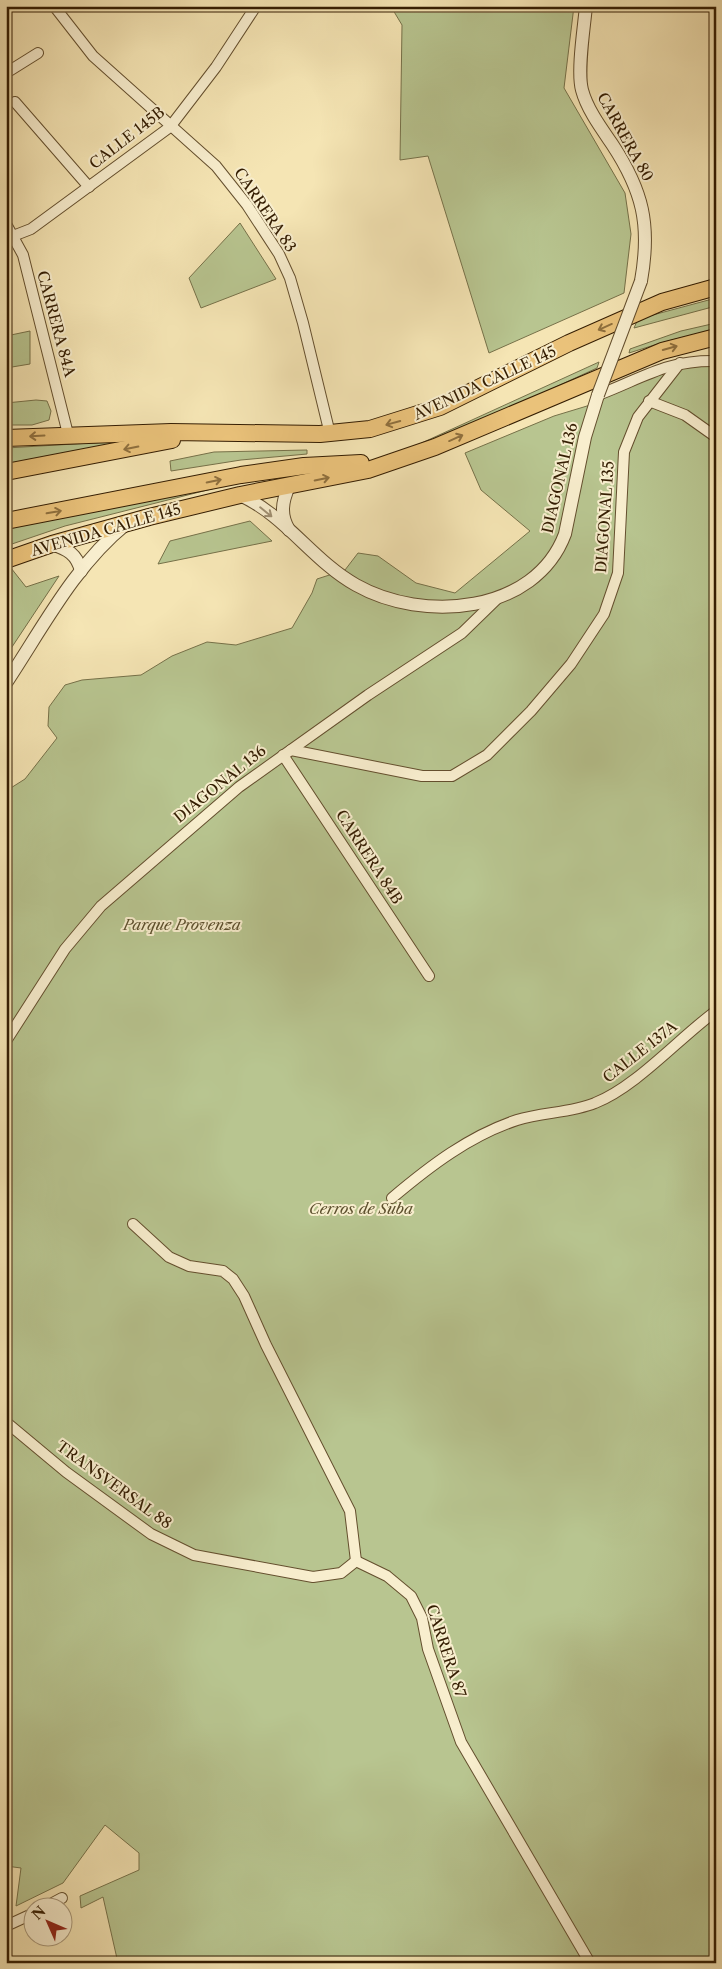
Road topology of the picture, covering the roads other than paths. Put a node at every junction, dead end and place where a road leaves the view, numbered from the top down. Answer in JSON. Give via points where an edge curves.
{"nodes":[{"id":1,"x":54,"y":6,"type":"edge"},
{"id":2,"x":256,"y":6,"type":"edge"},
{"id":3,"x":586,"y":6,"type":"edge"},
{"id":4,"x":38,"y":53,"type":"dead end"},
{"id":5,"x":6,"y":73,"type":"edge"},
{"id":6,"x":15,"y":102,"type":"dead end"},
{"id":7,"x":170,"y":127,"type":"junction"},
{"id":8,"x":89,"y":187,"type":"junction"},
{"id":9,"x":6,"y":224,"type":"edge"},
{"id":10,"x":10,"y":236,"type":"edge"},
{"id":11,"x":716,"y":287,"type":"edge"},
{"id":12,"x":716,"y":337,"type":"edge"},
{"id":13,"x":716,"y":361,"type":"edge"},
{"id":14,"x":680,"y":362,"type":"junction"},
{"id":15,"x":597,"y":400,"type":"junction"},
{"id":16,"x":649,"y":401,"type":"junction"},
{"id":17,"x":68,"y":434,"type":"junction"},
{"id":18,"x":214,"y":434,"type":"junction"},
{"id":19,"x":330,"y":434,"type":"junction"},
{"id":20,"x":716,"y":437,"type":"edge"},
{"id":21,"x":6,"y":438,"type":"edge"},
{"id":22,"x":411,"y":456,"type":"junction"},
{"id":23,"x":6,"y":472,"type":"edge"},
{"id":24,"x":288,"y":486,"type":"junction"},
{"id":25,"x":240,"y":495,"type":"junction"},
{"id":26,"x":6,"y":521,"type":"edge"},
{"id":27,"x":130,"y":522,"type":"junction"},
{"id":28,"x":290,"y":532,"type":"junction"},
{"id":29,"x":52,"y":544,"type":"junction"},
{"id":30,"x":6,"y":559,"type":"edge"},
{"id":31,"x":81,"y":571,"type":"junction"},
{"id":32,"x":498,"y":598,"type":"junction"},
{"id":33,"x":6,"y":683,"type":"edge"},
{"id":34,"x":287,"y":752,"type":"junction"},
{"id":35,"x":429,"y":976,"type":"dead end"},
{"id":36,"x":716,"y":1011,"type":"edge"},
{"id":37,"x":6,"y":1041,"type":"edge"},
{"id":38,"x":392,"y":1198,"type":"dead end"},
{"id":39,"x":133,"y":1224,"type":"dead end"},
{"id":40,"x":6,"y":1422,"type":"edge"},
{"id":41,"x":356,"y":1561,"type":"junction"},
{"id":42,"x":22,"y":1919,"type":"edge"},
{"id":43,"x":6,"y":1926,"type":"edge"},
{"id":44,"x":590,"y":1963,"type":"edge"}],
"edges":[{"from":1,"to":7,"type":"street","name":"CARRERA 83","via":[[92,56]]},
{"from":2,"to":7,"type":"street","name":"CALLE 145B","via":[[216,67]]},
{"from":3,"to":15,"type":"street","name":"CARRERA 80","bridge":true,"via":[[581,88],[623,161],[641,200],[646,236],[641,281]]},
{"from":4,"to":5,"type":"street"},
{"from":6,"to":8,"type":"street"},
{"from":7,"to":8,"type":"street","name":"CALLE 145B"},
{"from":7,"to":19,"type":"street","name":"CARRERA 83","via":[[216,166],[247,205],[279,254],[290,278],[303,323]]},
{"from":8,"to":10,"type":"street","name":"CALLE 145B","via":[[31,229]]},
{"from":9,"to":10,"type":"street","name":"CARRERA 84A"},
{"from":10,"to":17,"type":"street","name":"CARRERA 84A","via":[[23,255]]},
{"from":11,"to":19,"type":"main road","name":"AVENIDA CALLE 145","one_way":true,"via":[[650,308],[569,343],[440,407],[370,429]]},
{"from":22,"to":12,"type":"main road","name":"AVENIDA CALLE 145","one_way":true,"via":[[662,350]]},
{"from":13,"to":14,"type":"street"},
{"from":14,"to":15,"type":"street","via":[[665,366]]},
{"from":14,"to":16,"type":"street","name":"DIAGONAL 135"},
{"from":15,"to":32,"type":"street","name":"DIAGONAL 136","via":[[585,437],[560,547],[551,561],[529,582]]},
{"from":16,"to":20,"type":"street","via":[[685,415]]},
{"from":16,"to":34,"type":"street","name":"DIAGONAL 135","via":[[632,428],[624,452],[618,573],[604,614],[571,664],[531,711],[486,755],[452,776],[422,776]]},
{"from":17,"to":18,"type":"main road","name":"AVENIDA CALLE 145"},
{"from":17,"to":21,"type":"main road","name":"AVENIDA CALLE 145","one_way":true},
{"from":18,"to":19,"type":"main road","name":"AVENIDA CALLE 145"},
{"from":18,"to":23,"type":"main road","name":"AVENIDA CALLE 145","one_way":true},
{"from":24,"to":22,"type":"main road","name":"AVENIDA CALLE 145","one_way":true,"via":[[368,470]]},
{"from":26,"to":22,"type":"main road","name":"AVENIDA CALLE 145","one_way":true,"via":[[241,475]]},
{"from":24,"to":25,"type":"main road","name":"AVENIDA CALLE 145"},
{"from":24,"to":28,"type":"street","via":[[283,515]]},
{"from":25,"to":27,"type":"main road","name":"AVENIDA CALLE 145"},
{"from":25,"to":28,"type":"street","name":"DIAGONAL 136","one_way":true,"via":[[254,502]]},
{"from":27,"to":29,"type":"main road","name":"AVENIDA CALLE 145"},
{"from":27,"to":31,"type":"street","via":[[100,548]]},
{"from":28,"to":32,"type":"street","name":"DIAGONAL 136","via":[[356,586],[398,602],[462,606]]},
{"from":29,"to":30,"type":"main road","name":"AVENIDA CALLE 145"},
{"from":29,"to":31,"type":"street","via":[[70,552],[79,562]]},
{"from":31,"to":33,"type":"street"},
{"from":32,"to":34,"type":"street","name":"DIAGONAL 136","via":[[462,634],[368,694]]},
{"from":34,"to":35,"type":"street","name":"CARRERA 84B"},
{"from":34,"to":37,"type":"street","name":"DIAGONAL 136","via":[[239,787],[101,906],[65,950]]},
{"from":36,"to":38,"type":"street","name":"CALLE 137A","via":[[632,1080],[595,1103],[517,1120],[466,1143],[430,1166]]},
{"from":39,"to":41,"type":"street","via":[[169,1257],[189,1266],[223,1271],[233,1279],[350,1510]]},
{"from":40,"to":41,"type":"street","name":"TRANSVERSAL 88","via":[[66,1472],[151,1534],[194,1555],[313,1577],[341,1573]]},
{"from":41,"to":44,"type":"street","name":"CARRERA 87","via":[[387,1576],[411,1596],[422,1618],[428,1649],[461,1742]]},
{"from":42,"to":43,"type":"street"}]}
